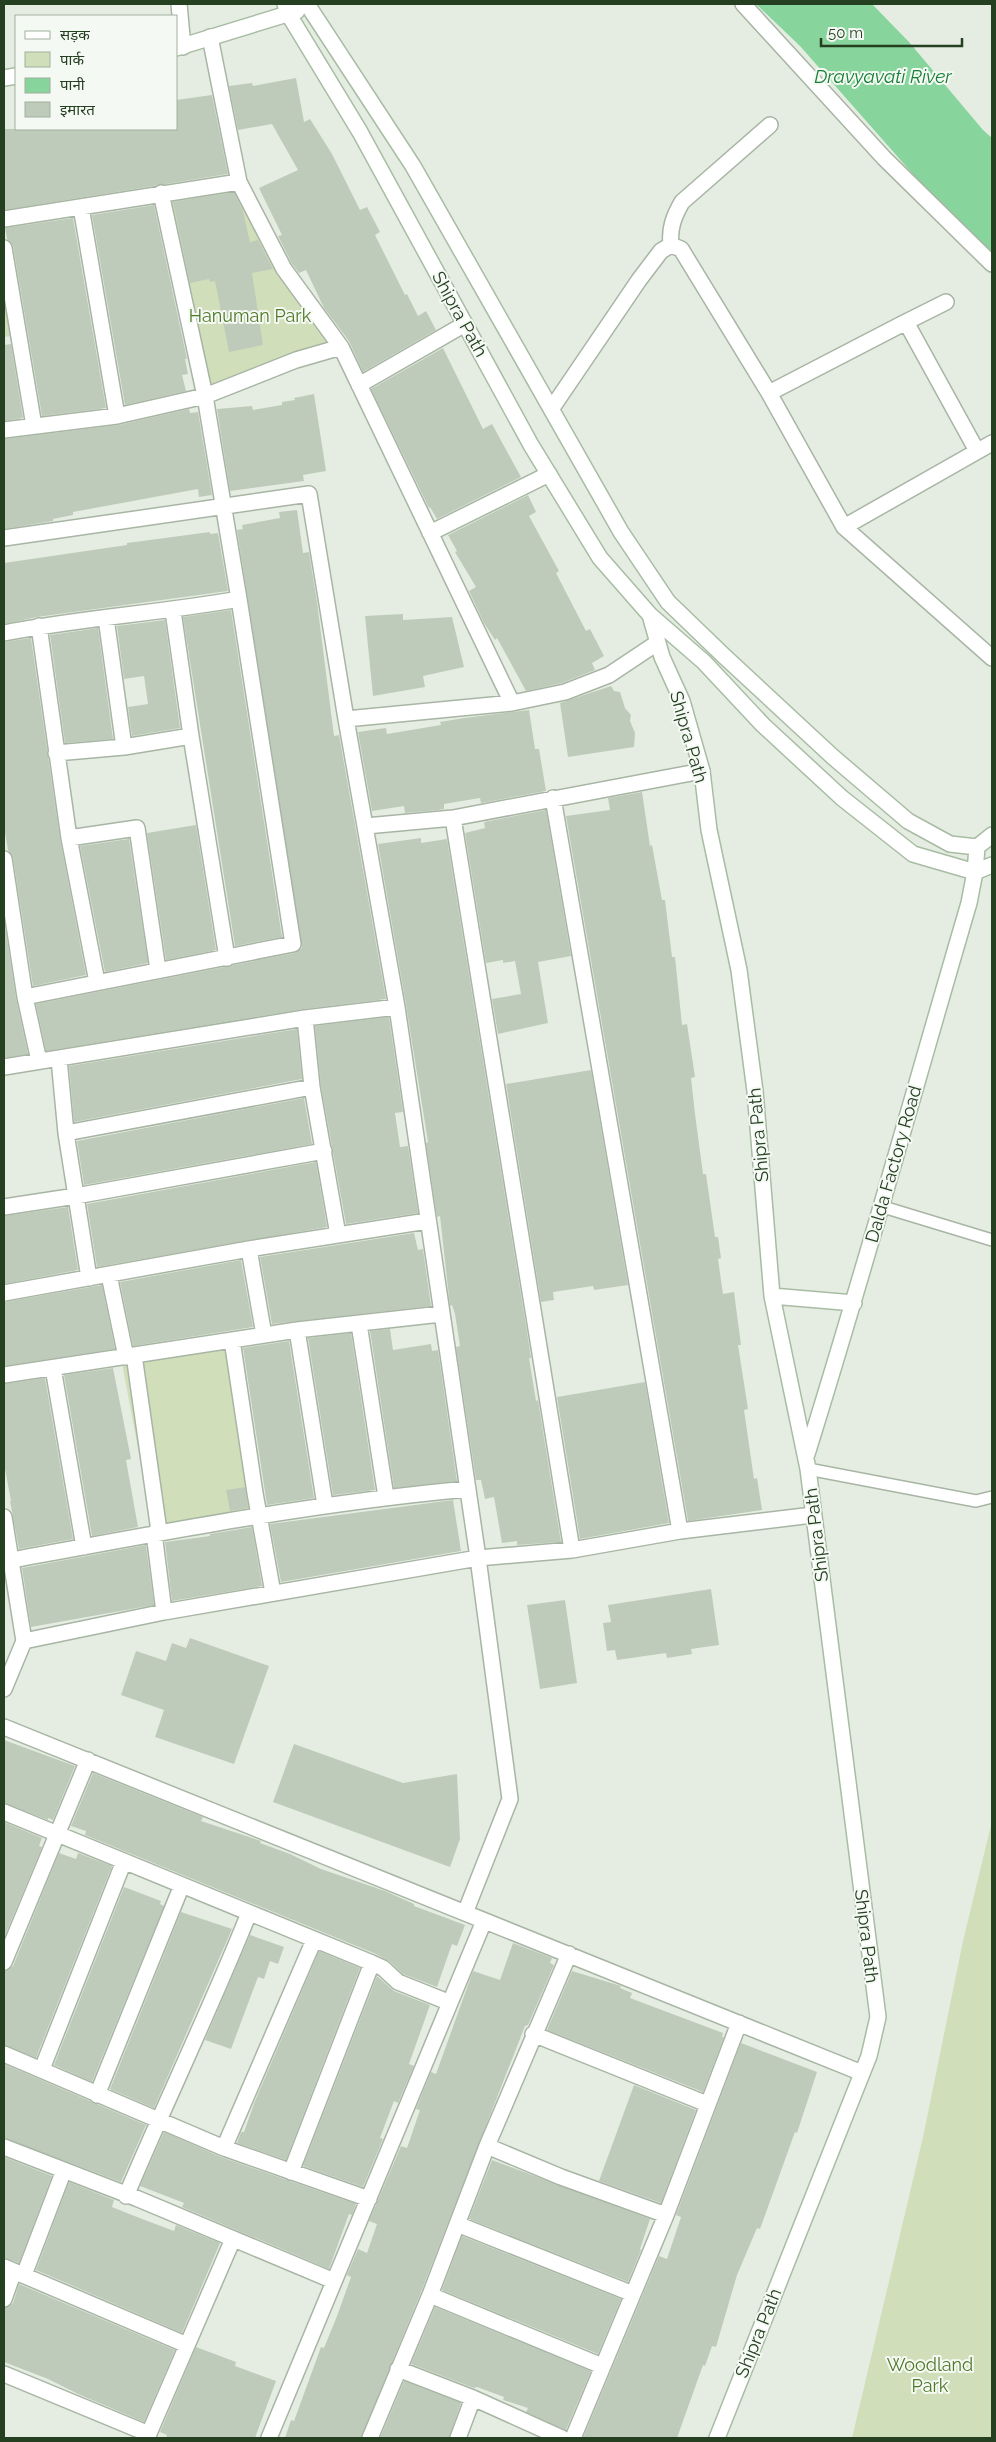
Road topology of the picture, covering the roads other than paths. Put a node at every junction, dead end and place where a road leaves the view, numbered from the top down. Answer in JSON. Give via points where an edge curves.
{"nodes":[{"id":1,"x":179,"y":4,"type":"edge"},
{"id":2,"x":743,"y":4,"type":"edge"},
{"id":3,"x":308,"y":5,"type":"edge"},
{"id":4,"x":287,"y":9,"type":"edge"},
{"id":5,"x":210,"y":37,"type":"junction"},
{"id":6,"x":179,"y":48,"type":"edge"},
{"id":7,"x":770,"y":125,"type":"dead end"},
{"id":8,"x":239,"y":182,"type":"junction"},
{"id":9,"x":160,"y":193,"type":"junction"},
{"id":10,"x":81,"y":207,"type":"junction"},
{"id":11,"x":4,"y":219,"type":"edge"},
{"id":12,"x":671,"y":245,"type":"junction"},
{"id":13,"x":4,"y":248,"type":"edge"},
{"id":14,"x":992,"y":264,"type":"edge"},
{"id":15,"x":946,"y":302,"type":"dead end"},
{"id":16,"x":906,"y":322,"type":"junction"},
{"id":17,"x":465,"y":324,"type":"junction"},
{"id":18,"x":341,"y":347,"type":"junction"},
{"id":19,"x":359,"y":385,"type":"junction"},
{"id":20,"x":770,"y":393,"type":"junction"},
{"id":21,"x":205,"y":396,"type":"junction"},
{"id":22,"x":552,"y":408,"type":"junction"},
{"id":23,"x":117,"y":416,"type":"junction"},
{"id":24,"x":34,"y":426,"type":"junction"},
{"id":25,"x":4,"y":430,"type":"edge"},
{"id":26,"x":992,"y":444,"type":"edge"},
{"id":27,"x":977,"y":451,"type":"junction"},
{"id":28,"x":549,"y":474,"type":"junction"},
{"id":29,"x":224,"y":508,"type":"junction"},
{"id":30,"x":844,"y":527,"type":"junction"},
{"id":31,"x":430,"y":533,"type":"junction"},
{"id":32,"x":4,"y":538,"type":"edge"},
{"id":33,"x":658,"y":588,"type":"junction"},
{"id":34,"x":239,"y":599,"type":"junction"},
{"id":35,"x":173,"y":611,"type":"junction"},
{"id":36,"x":650,"y":615,"type":"junction"},
{"id":37,"x":106,"y":618,"type":"junction"},
{"id":38,"x":39,"y":626,"type":"junction"},
{"id":39,"x":4,"y":633,"type":"edge"},
{"id":40,"x":657,"y":643,"type":"junction"},
{"id":41,"x":991,"y":655,"type":"edge"},
{"id":42,"x":512,"y":702,"type":"junction"},
{"id":43,"x":346,"y":719,"type":"junction"},
{"id":44,"x":192,"y":736,"type":"junction"},
{"id":45,"x":124,"y":747,"type":"junction"},
{"id":46,"x":56,"y":753,"type":"junction"},
{"id":47,"x":702,"y":771,"type":"junction"},
{"id":48,"x":553,"y":798,"type":"junction"},
{"id":49,"x":453,"y":818,"type":"junction"},
{"id":50,"x":366,"y":826,"type":"junction"},
{"id":51,"x":992,"y":835,"type":"edge"},
{"id":52,"x":69,"y":838,"type":"junction"},
{"id":53,"x":977,"y":847,"type":"junction"},
{"id":54,"x":4,"y":859,"type":"edge"},
{"id":55,"x":992,"y":865,"type":"edge"},
{"id":56,"x":975,"y":872,"type":"junction"},
{"id":57,"x":227,"y":958,"type":"junction"},
{"id":58,"x":158,"y":970,"type":"junction"},
{"id":59,"x":97,"y":982,"type":"junction"},
{"id":60,"x":24,"y":997,"type":"junction"},
{"id":61,"x":397,"y":1007,"type":"junction"},
{"id":62,"x":305,"y":1018,"type":"junction"},
{"id":63,"x":59,"y":1058,"type":"junction"},
{"id":64,"x":39,"y":1061,"type":"junction"},
{"id":65,"x":4,"y":1068,"type":"edge"},
{"id":66,"x":312,"y":1087,"type":"junction"},
{"id":67,"x":66,"y":1132,"type":"junction"},
{"id":68,"x":324,"y":1151,"type":"junction"},
{"id":69,"x":76,"y":1196,"type":"junction"},
{"id":70,"x":880,"y":1206,"type":"junction"},
{"id":71,"x":4,"y":1207,"type":"edge"},
{"id":72,"x":426,"y":1221,"type":"junction"},
{"id":73,"x":338,"y":1235,"type":"junction"},
{"id":74,"x":992,"y":1240,"type":"edge"},
{"id":75,"x":249,"y":1249,"type":"junction"},
{"id":76,"x":109,"y":1275,"type":"junction"},
{"id":77,"x":89,"y":1278,"type":"junction"},
{"id":78,"x":4,"y":1292,"type":"edge"},
{"id":79,"x":772,"y":1296,"type":"junction"},
{"id":80,"x":854,"y":1303,"type":"junction"},
{"id":81,"x":442,"y":1314,"type":"junction"},
{"id":82,"x":359,"y":1324,"type":"junction"},
{"id":83,"x":297,"y":1330,"type":"junction"},
{"id":84,"x":264,"y":1335,"type":"junction"},
{"id":85,"x":232,"y":1340,"type":"junction"},
{"id":86,"x":130,"y":1356,"type":"junction"},
{"id":87,"x":53,"y":1368,"type":"junction"},
{"id":88,"x":4,"y":1376,"type":"edge"},
{"id":89,"x":807,"y":1462,"type":"junction"},
{"id":90,"x":468,"y":1490,"type":"junction"},
{"id":91,"x":386,"y":1497,"type":"junction"},
{"id":92,"x":992,"y":1497,"type":"edge"},
{"id":93,"x":325,"y":1505,"type":"junction"},
{"id":94,"x":259,"y":1515,"type":"junction"},
{"id":95,"x":813,"y":1515,"type":"junction"},
{"id":96,"x":4,"y":1516,"type":"edge"},
{"id":97,"x":680,"y":1531,"type":"junction"},
{"id":98,"x":157,"y":1532,"type":"junction"},
{"id":99,"x":84,"y":1547,"type":"junction"},
{"id":100,"x":572,"y":1550,"type":"junction"},
{"id":101,"x":478,"y":1558,"type":"junction"},
{"id":102,"x":12,"y":1560,"type":"junction"},
{"id":103,"x":274,"y":1593,"type":"junction"},
{"id":104,"x":164,"y":1612,"type":"junction"},
{"id":105,"x":24,"y":1641,"type":"junction"},
{"id":106,"x":4,"y":1689,"type":"edge"},
{"id":107,"x":4,"y":1727,"type":"edge"},
{"id":108,"x":88,"y":1760,"type":"junction"},
{"id":109,"x":4,"y":1812,"type":"edge"},
{"id":110,"x":56,"y":1834,"type":"junction"},
{"id":111,"x":124,"y":1861,"type":"junction"},
{"id":112,"x":182,"y":1885,"type":"junction"},
{"id":113,"x":249,"y":1913,"type":"junction"},
{"id":114,"x":465,"y":1914,"type":"junction"},
{"id":115,"x":484,"y":1921,"type":"junction"},
{"id":116,"x":314,"y":1940,"type":"junction"},
{"id":117,"x":569,"y":1954,"type":"junction"},
{"id":118,"x":4,"y":1962,"type":"edge"},
{"id":119,"x":372,"y":1963,"type":"junction"},
{"id":120,"x":448,"y":2002,"type":"junction"},
{"id":121,"x":739,"y":2023,"type":"junction"},
{"id":122,"x":534,"y":2034,"type":"junction"},
{"id":123,"x":4,"y":2054,"type":"edge"},
{"id":124,"x":42,"y":2069,"type":"junction"},
{"id":125,"x":862,"y":2073,"type":"junction"},
{"id":126,"x":97,"y":2095,"type":"junction"},
{"id":127,"x":707,"y":2104,"type":"junction"},
{"id":128,"x":158,"y":2120,"type":"junction"},
{"id":129,"x":487,"y":2146,"type":"junction"},
{"id":130,"x":4,"y":2147,"type":"edge"},
{"id":131,"x":224,"y":2148,"type":"junction"},
{"id":132,"x":64,"y":2170,"type":"junction"},
{"id":133,"x":291,"y":2172,"type":"junction"},
{"id":134,"x":126,"y":2196,"type":"junction"},
{"id":135,"x":369,"y":2199,"type":"junction"},
{"id":136,"x":666,"y":2215,"type":"junction"},
{"id":137,"x":457,"y":2224,"type":"junction"},
{"id":138,"x":232,"y":2239,"type":"junction"},
{"id":139,"x":14,"y":2271,"type":"edge"},
{"id":140,"x":334,"y":2281,"type":"junction"},
{"id":141,"x":633,"y":2294,"type":"junction"},
{"id":142,"x":430,"y":2295,"type":"junction"},
{"id":143,"x":4,"y":2299,"type":"edge"},
{"id":144,"x":187,"y":2345,"type":"junction"},
{"id":145,"x":602,"y":2366,"type":"junction"},
{"id":146,"x":398,"y":2369,"type":"junction"},
{"id":147,"x":4,"y":2374,"type":"edge"},
{"id":148,"x":473,"y":2398,"type":"junction"},
{"id":149,"x":148,"y":2436,"type":"edge"},
{"id":150,"x":269,"y":2438,"type":"edge"},
{"id":151,"x":370,"y":2438,"type":"edge"},
{"id":152,"x":458,"y":2438,"type":"edge"},
{"id":153,"x":562,"y":2438,"type":"edge"},
{"id":154,"x":573,"y":2438,"type":"edge"},
{"id":155,"x":717,"y":2438,"type":"edge"}],
"edges":[{"from":1,"to":6,"type":"street"},
{"from":2,"to":14,"type":"street","via":[[884,158]]},
{"from":3,"to":4,"type":"street"},
{"from":3,"to":22,"type":"street","name":"Shipra Path","via":[[413,166]]},
{"from":4,"to":5,"type":"street"},
{"from":4,"to":17,"type":"street","name":"Shipra Path","via":[[360,132]]},
{"from":5,"to":6,"type":"street"},
{"from":5,"to":8,"type":"street"},
{"from":7,"to":12,"type":"street","via":[[682,202],[673,217],[669,233]]},
{"from":8,"to":9,"type":"street"},
{"from":8,"to":18,"type":"street","via":[[284,269]]},
{"from":9,"to":10,"type":"street"},
{"from":9,"to":21,"type":"street"},
{"from":10,"to":11,"type":"street"},
{"from":10,"to":23,"type":"street"},
{"from":12,"to":20,"type":"street","via":[[682,249]]},
{"from":12,"to":22,"type":"street","via":[[661,251],[639,280]]},
{"from":13,"to":24,"type":"street"},
{"from":15,"to":16,"type":"street"},
{"from":16,"to":20,"type":"street"},
{"from":16,"to":27,"type":"street"},
{"from":17,"to":19,"type":"street"},
{"from":17,"to":28,"type":"street","name":"Shipra Path"},
{"from":18,"to":19,"type":"street"},
{"from":18,"to":21,"type":"street","via":[[296,360]]},
{"from":19,"to":31,"type":"street"},
{"from":20,"to":30,"type":"street"},
{"from":21,"to":23,"type":"street"},
{"from":21,"to":29,"type":"street"},
{"from":22,"to":33,"type":"street","name":"Shipra Path","via":[[621,532]]},
{"from":23,"to":24,"type":"street"},
{"from":24,"to":25,"type":"street"},
{"from":26,"to":27,"type":"street"},
{"from":27,"to":30,"type":"street"},
{"from":28,"to":31,"type":"street"},
{"from":28,"to":36,"type":"street","name":"Shipra Path","via":[[600,558]]},
{"from":29,"to":32,"type":"street"},
{"from":29,"to":34,"type":"street"},
{"from":29,"to":43,"type":"street","via":[[309,494]]},
{"from":30,"to":41,"type":"street"},
{"from":31,"to":42,"type":"street"},
{"from":33,"to":36,"type":"street"},
{"from":33,"to":53,"type":"street","name":"Shipra Path","via":[[668,602],[724,656],[908,821],[950,844]]},
{"from":34,"to":35,"type":"street"},
{"from":34,"to":57,"type":"street","via":[[293,944]]},
{"from":35,"to":37,"type":"street"},
{"from":35,"to":44,"type":"street"},
{"from":36,"to":40,"type":"street","name":"Shipra Path"},
{"from":36,"to":56,"type":"street","via":[[704,662],[762,725],[856,810],[913,854]]},
{"from":37,"to":38,"type":"street"},
{"from":37,"to":45,"type":"street"},
{"from":38,"to":39,"type":"street"},
{"from":38,"to":46,"type":"street"},
{"from":40,"to":42,"type":"street","via":[[609,675],[565,692]]},
{"from":40,"to":47,"type":"street","name":"Shipra Path","via":[[682,702]]},
{"from":42,"to":43,"type":"street"},
{"from":43,"to":50,"type":"street"},
{"from":44,"to":45,"type":"street"},
{"from":44,"to":57,"type":"street"},
{"from":45,"to":46,"type":"street"},
{"from":46,"to":52,"type":"street"},
{"from":47,"to":48,"type":"street"},
{"from":47,"to":79,"type":"street","name":"Shipra Path","via":[[709,830],[742,989]]},
{"from":48,"to":49,"type":"street"},
{"from":48,"to":97,"type":"street"},
{"from":49,"to":50,"type":"street"},
{"from":49,"to":100,"type":"street"},
{"from":50,"to":61,"type":"street"},
{"from":51,"to":53,"type":"street"},
{"from":52,"to":58,"type":"street","via":[[137,828]]},
{"from":52,"to":59,"type":"street"},
{"from":53,"to":56,"type":"street","name":"Dalda Factory Road"},
{"from":54,"to":60,"type":"street"},
{"from":55,"to":56,"type":"street"},
{"from":56,"to":70,"type":"street","name":"Dalda Factory Road","via":[[969,903]]},
{"from":57,"to":58,"type":"street"},
{"from":58,"to":59,"type":"street"},
{"from":59,"to":60,"type":"street"},
{"from":60,"to":64,"type":"street"},
{"from":61,"to":62,"type":"street"},
{"from":61,"to":72,"type":"street"},
{"from":62,"to":63,"type":"street"},
{"from":62,"to":66,"type":"street"},
{"from":63,"to":64,"type":"street"},
{"from":63,"to":67,"type":"street"},
{"from":64,"to":65,"type":"street"},
{"from":66,"to":67,"type":"street"},
{"from":66,"to":68,"type":"street"},
{"from":67,"to":69,"type":"street"},
{"from":68,"to":69,"type":"street"},
{"from":68,"to":73,"type":"street"},
{"from":69,"to":71,"type":"street"},
{"from":69,"to":77,"type":"street"},
{"from":70,"to":74,"type":"lane"},
{"from":70,"to":80,"type":"street","name":"Dalda Factory Road"},
{"from":72,"to":73,"type":"street"},
{"from":72,"to":81,"type":"street"},
{"from":73,"to":75,"type":"street"},
{"from":75,"to":76,"type":"street"},
{"from":75,"to":84,"type":"street"},
{"from":76,"to":77,"type":"street"},
{"from":76,"to":86,"type":"street"},
{"from":77,"to":78,"type":"street"},
{"from":79,"to":80,"type":"street"},
{"from":79,"to":89,"type":"street","name":"Shipra Path"},
{"from":80,"to":89,"type":"street","name":"Dalda Factory Road"},
{"from":81,"to":82,"type":"street"},
{"from":81,"to":90,"type":"street"},
{"from":82,"to":83,"type":"street"},
{"from":82,"to":91,"type":"street"},
{"from":83,"to":84,"type":"street"},
{"from":83,"to":93,"type":"street"},
{"from":84,"to":85,"type":"street"},
{"from":85,"to":86,"type":"street"},
{"from":85,"to":94,"type":"street"},
{"from":86,"to":87,"type":"street"},
{"from":86,"to":98,"type":"street"},
{"from":87,"to":88,"type":"street"},
{"from":87,"to":99,"type":"street"},
{"from":89,"to":92,"type":"lane","via":[[976,1500]]},
{"from":89,"to":95,"type":"street","name":"Shipra Path"},
{"from":90,"to":91,"type":"street"},
{"from":90,"to":101,"type":"street"},
{"from":91,"to":93,"type":"street"},
{"from":93,"to":94,"type":"street"},
{"from":94,"to":98,"type":"street"},
{"from":94,"to":103,"type":"street"},
{"from":95,"to":97,"type":"street"},
{"from":95,"to":125,"type":"street","name":"Shipra Path","via":[[878,2017]]},
{"from":96,"to":102,"type":"street"},
{"from":97,"to":100,"type":"street"},
{"from":98,"to":99,"type":"street"},
{"from":98,"to":104,"type":"street"},
{"from":99,"to":102,"type":"street"},
{"from":100,"to":101,"type":"street"},
{"from":101,"to":103,"type":"street"},
{"from":101,"to":114,"type":"street","via":[[510,1799]]},
{"from":102,"to":105,"type":"street"},
{"from":103,"to":104,"type":"street"},
{"from":104,"to":105,"type":"street"},
{"from":105,"to":106,"type":"street"},
{"from":107,"to":108,"type":"street"},
{"from":108,"to":110,"type":"street"},
{"from":108,"to":114,"type":"street"},
{"from":109,"to":110,"type":"street"},
{"from":110,"to":111,"type":"street"},
{"from":110,"to":118,"type":"street"},
{"from":111,"to":112,"type":"street"},
{"from":111,"to":124,"type":"street"},
{"from":112,"to":113,"type":"street"},
{"from":112,"to":126,"type":"street"},
{"from":113,"to":116,"type":"street"},
{"from":113,"to":128,"type":"street","via":[[212,2006]]},
{"from":114,"to":115,"type":"street"},
{"from":115,"to":117,"type":"street"},
{"from":115,"to":120,"type":"street"},
{"from":116,"to":119,"type":"street"},
{"from":116,"to":131,"type":"street"},
{"from":117,"to":121,"type":"street"},
{"from":117,"to":122,"type":"street"},
{"from":119,"to":120,"type":"street","via":[[398,1982]]},
{"from":119,"to":133,"type":"street"},
{"from":120,"to":135,"type":"street"},
{"from":121,"to":125,"type":"street"},
{"from":121,"to":127,"type":"street"},
{"from":122,"to":127,"type":"street"},
{"from":122,"to":129,"type":"street"},
{"from":123,"to":124,"type":"street"},
{"from":124,"to":126,"type":"street"},
{"from":125,"to":155,"type":"street","name":"Shipra Path"},
{"from":126,"to":128,"type":"street"},
{"from":127,"to":136,"type":"street"},
{"from":128,"to":131,"type":"street"},
{"from":128,"to":134,"type":"street"},
{"from":129,"to":136,"type":"street"},
{"from":129,"to":137,"type":"street"},
{"from":130,"to":132,"type":"street"},
{"from":131,"to":133,"type":"street"},
{"from":132,"to":134,"type":"street"},
{"from":132,"to":139,"type":"street"},
{"from":133,"to":135,"type":"street"},
{"from":134,"to":138,"type":"street"},
{"from":135,"to":140,"type":"street"},
{"from":136,"to":141,"type":"street"},
{"from":137,"to":141,"type":"street"},
{"from":137,"to":142,"type":"street"},
{"from":138,"to":140,"type":"street"},
{"from":138,"to":144,"type":"street"},
{"from":139,"to":143,"type":"street"},
{"from":139,"to":144,"type":"street"},
{"from":140,"to":150,"type":"street"},
{"from":141,"to":145,"type":"street"},
{"from":142,"to":145,"type":"street"},
{"from":142,"to":146,"type":"street"},
{"from":144,"to":149,"type":"street"},
{"from":145,"to":154,"type":"street"},
{"from":146,"to":148,"type":"street"},
{"from":146,"to":151,"type":"street"},
{"from":147,"to":149,"type":"street"},
{"from":148,"to":152,"type":"street"},
{"from":148,"to":153,"type":"street"}]}
